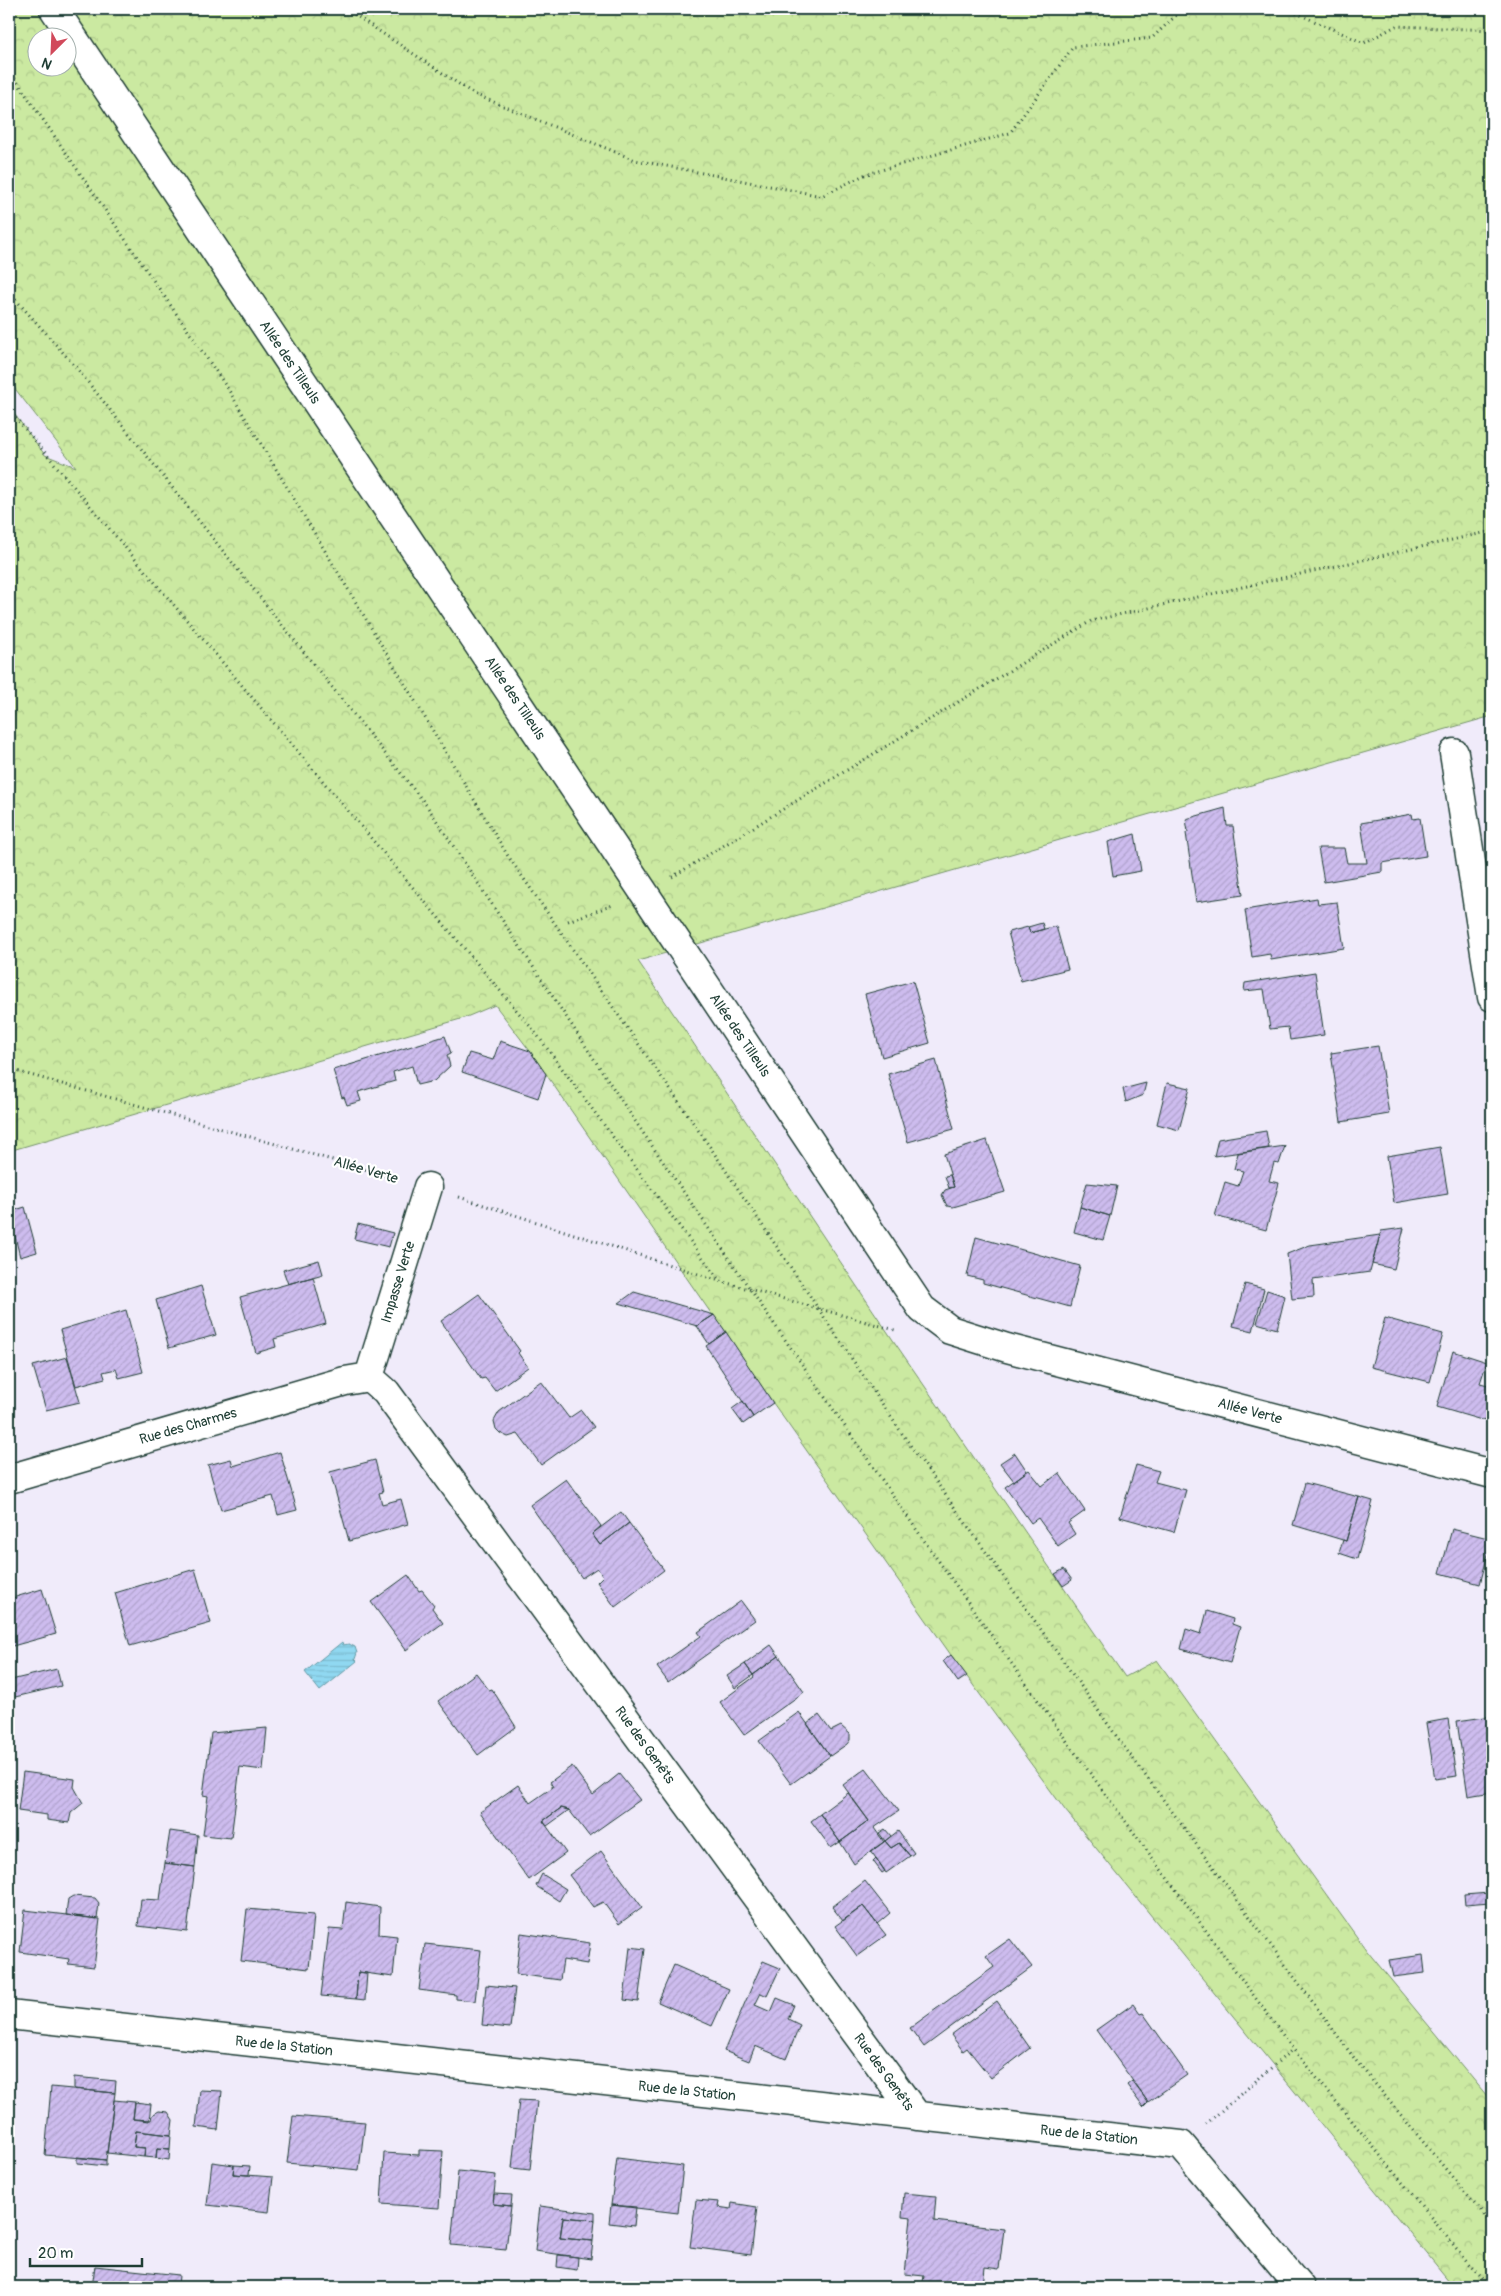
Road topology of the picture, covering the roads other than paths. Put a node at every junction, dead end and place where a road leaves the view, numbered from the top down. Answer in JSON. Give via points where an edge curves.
{"nodes":[{"id":1,"x":54,"y":9,"type":"edge"},
{"id":2,"x":1454,"y":753,"type":"dead end"},
{"id":3,"x":1492,"y":997,"type":"edge"},
{"id":4,"x":428,"y":1187,"type":"road end"},
{"id":5,"x":1007,"y":1348,"type":"joint"},
{"id":6,"x":369,"y":1377,"type":"junction"},
{"id":7,"x":1492,"y":1474,"type":"edge"},
{"id":8,"x":9,"y":1479,"type":"edge"},
{"id":9,"x":9,"y":2015,"type":"edge"},
{"id":10,"x":917,"y":2116,"type":"junction"},
{"id":11,"x":1300,"y":2287,"type":"edge"}],
"edges":[{"from":1,"to":5,"type":"street","name":"Allée des Tilleuls","via":[[922,1309],[950,1330]]},
{"from":2,"to":3,"type":"street"},
{"from":4,"to":6,"type":"street","name":"Impasse Verte"},
{"from":5,"to":7,"type":"street","name":"Allée Verte"},
{"from":6,"to":8,"type":"street","name":"Rue des Charmes","via":[[345,1381]]},
{"from":6,"to":10,"type":"street","name":"Rue des Genêts","via":[[386,1392]]},
{"from":9,"to":10,"type":"street","name":"Rue de la Station"},
{"from":10,"to":11,"type":"street","name":"Rue de la Station","via":[[1181,2145]]}]}
